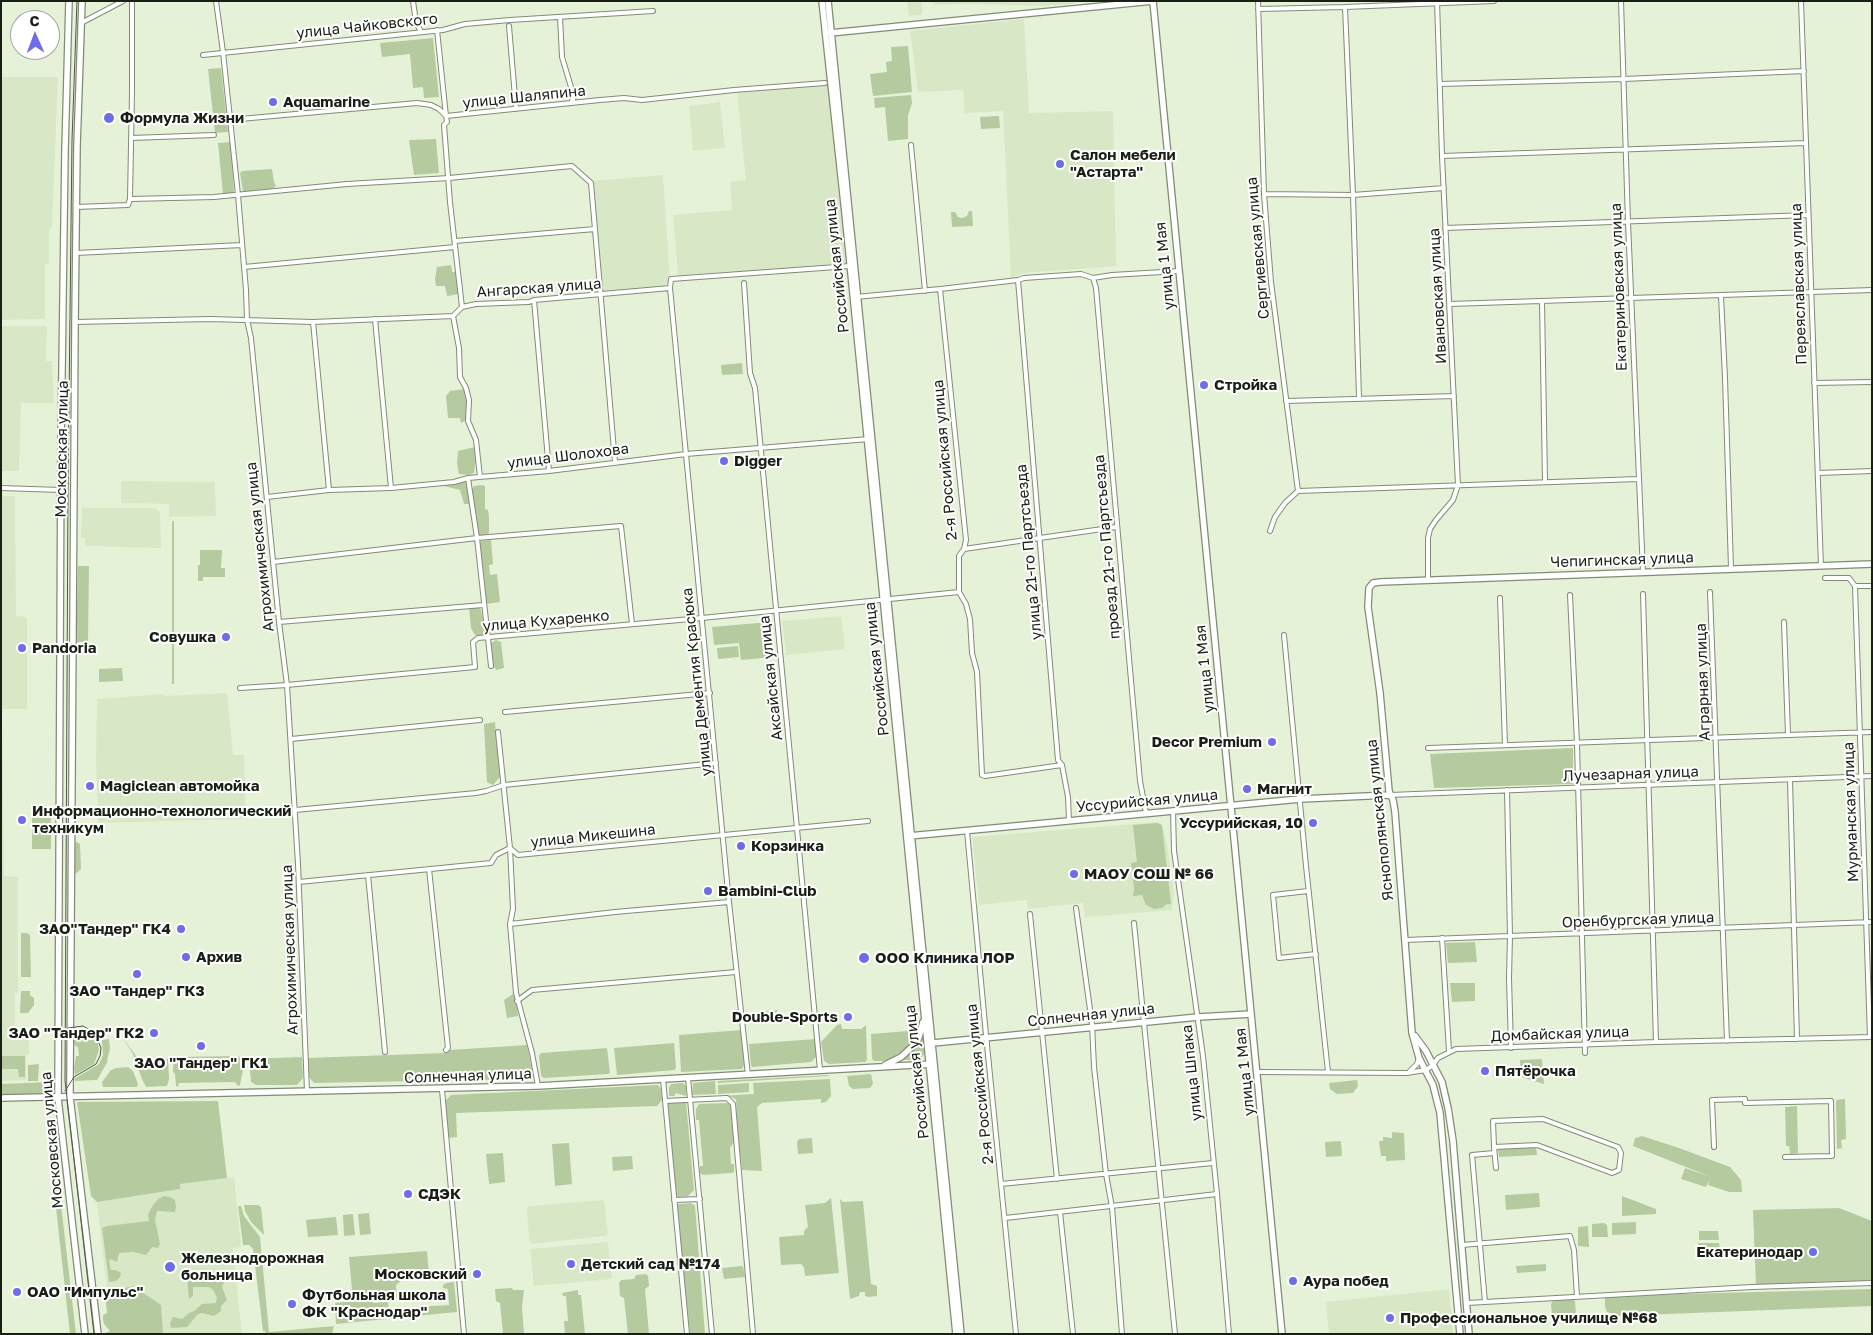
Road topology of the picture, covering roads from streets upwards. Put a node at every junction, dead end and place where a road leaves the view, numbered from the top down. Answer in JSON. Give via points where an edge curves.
{"nodes":[{"id":1,"x":69,"y":1,"type":"edge"},
{"id":2,"x":82,"y":1,"type":"edge"},
{"id":3,"x":123,"y":1,"type":"edge"},
{"id":4,"x":132,"y":1,"type":"edge"},
{"id":5,"x":216,"y":1,"type":"edge"},
{"id":6,"x":414,"y":1,"type":"edge"},
{"id":7,"x":822,"y":1,"type":"edge"},
{"id":8,"x":828,"y":1,"type":"edge"},
{"id":9,"x":1139,"y":1,"type":"edge"},
{"id":10,"x":1153,"y":1,"type":"edge"},
{"id":11,"x":1258,"y":1,"type":"edge"},
{"id":12,"x":1494,"y":1,"type":"edge"},
{"id":13,"x":1621,"y":1,"type":"edge"},
{"id":14,"x":1801,"y":1,"type":"edge"},
{"id":15,"x":1437,"y":2,"type":"edge"},
{"id":16,"x":1112,"y":6,"type":"junction"},
{"id":17,"x":1345,"y":7,"type":"junction"},
{"id":18,"x":1258,"y":9,"type":"junction"},
{"id":19,"x":653,"y":11,"type":"dead end"},
{"id":20,"x":560,"y":17,"type":"junction"},
{"id":21,"x":81,"y":23,"type":"junction"},
{"id":22,"x":509,"y":26,"type":"dead end"},
{"id":23,"x":437,"y":30,"type":"junction"},
{"id":24,"x":421,"y":32,"type":"junction"},
{"id":25,"x":828,"y":34,"type":"junction"},
{"id":26,"x":223,"y":52,"type":"junction"},
{"id":27,"x":203,"y":55,"type":"dead end"},
{"id":28,"x":1804,"y":71,"type":"junction"},
{"id":29,"x":1624,"y":79,"type":"junction"},
{"id":30,"x":826,"y":84,"type":"dead end"},
{"id":31,"x":1440,"y":84,"type":"junction"},
{"id":32,"x":571,"y":103,"type":"junction"},
{"id":33,"x":516,"y":109,"type":"junction"},
{"id":34,"x":446,"y":116,"type":"junction"},
{"id":35,"x":229,"y":120,"type":"junction"},
{"id":36,"x":214,"y":135,"type":"dead end"},
{"id":37,"x":131,"y":138,"type":"junction"},
{"id":38,"x":1806,"y":143,"type":"junction"},
{"id":39,"x":911,"y":145,"type":"dead end"},
{"id":40,"x":1626,"y":149,"type":"junction"},
{"id":41,"x":1442,"y":156,"type":"junction"},
{"id":42,"x":449,"y":178,"type":"junction"},
{"id":43,"x":1444,"y":188,"type":"junction"},
{"id":44,"x":1264,"y":194,"type":"junction"},
{"id":45,"x":238,"y":195,"type":"junction"},
{"id":46,"x":1353,"y":195,"type":"junction"},
{"id":47,"x":130,"y":199,"type":"junction"},
{"id":48,"x":76,"y":207,"type":"junction"},
{"id":49,"x":1808,"y":215,"type":"junction"},
{"id":50,"x":1628,"y":222,"type":"junction"},
{"id":51,"x":1445,"y":228,"type":"junction"},
{"id":52,"x":595,"y":229,"type":"junction"},
{"id":53,"x":455,"y":241,"type":"junction"},
{"id":54,"x":242,"y":245,"type":"junction"},
{"id":55,"x":456,"y":247,"type":"junction"},
{"id":56,"x":76,"y":253,"type":"junction"},
{"id":57,"x":850,"y":266,"type":"junction"},
{"id":58,"x":244,"y":267,"type":"junction"},
{"id":59,"x":1179,"y":270,"type":"junction"},
{"id":60,"x":1093,"y":278,"type":"junction"},
{"id":61,"x":1018,"y":280,"type":"junction"},
{"id":62,"x":744,"y":283,"type":"dead end"},
{"id":63,"x":670,"y":288,"type":"junction"},
{"id":64,"x":940,"y":289,"type":"junction"},
{"id":65,"x":1872,"y":290,"type":"edge"},
{"id":66,"x":924,"y":291,"type":"junction"},
{"id":67,"x":1810,"y":292,"type":"junction"},
{"id":68,"x":600,"y":295,"type":"junction"},
{"id":69,"x":1721,"y":296,"type":"junction"},
{"id":70,"x":855,"y":297,"type":"junction"},
{"id":71,"x":1631,"y":299,"type":"junction"},
{"id":72,"x":534,"y":300,"type":"junction"},
{"id":73,"x":1542,"y":301,"type":"junction"},
{"id":74,"x":1450,"y":304,"type":"junction"},
{"id":75,"x":462,"y":307,"type":"junction"},
{"id":76,"x":453,"y":316,"type":"junction"},
{"id":77,"x":375,"y":319,"type":"junction"},
{"id":78,"x":247,"y":320,"type":"junction"},
{"id":79,"x":75,"y":322,"type":"junction"},
{"id":80,"x":312,"y":322,"type":"junction"},
{"id":81,"x":1872,"y":382,"type":"edge"},
{"id":82,"x":1814,"y":383,"type":"junction"},
{"id":83,"x":1454,"y":396,"type":"junction"},
{"id":84,"x":1359,"y":398,"type":"junction"},
{"id":85,"x":1286,"y":401,"type":"junction"},
{"id":86,"x":870,"y":439,"type":"junction"},
{"id":87,"x":760,"y":448,"type":"junction"},
{"id":88,"x":686,"y":454,"type":"junction"},
{"id":89,"x":615,"y":462,"type":"junction"},
{"id":90,"x":549,"y":471,"type":"junction"},
{"id":91,"x":1872,"y":471,"type":"edge"},
{"id":92,"x":1818,"y":473,"type":"junction"},
{"id":93,"x":468,"y":478,"type":"junction"},
{"id":94,"x":480,"y":478,"type":"junction"},
{"id":95,"x":1638,"y":479,"type":"junction"},
{"id":96,"x":1545,"y":481,"type":"junction"},
{"id":97,"x":74,"y":483,"type":"junction"},
{"id":98,"x":1458,"y":485,"type":"junction"},
{"id":99,"x":62,"y":487,"type":"junction"},
{"id":100,"x":1,"y":488,"type":"edge"},
{"id":101,"x":391,"y":488,"type":"junction"},
{"id":102,"x":74,"y":490,"type":"junction"},
{"id":103,"x":329,"y":490,"type":"junction"},
{"id":104,"x":1298,"y":491,"type":"junction"},
{"id":105,"x":267,"y":497,"type":"junction"},
{"id":106,"x":62,"y":512,"type":"junction"},
{"id":107,"x":74,"y":512,"type":"junction"},
{"id":108,"x":1116,"y":527,"type":"junction"},
{"id":109,"x":1270,"y":531,"type":"dead end"},
{"id":110,"x":477,"y":538,"type":"junction"},
{"id":111,"x":1039,"y":538,"type":"junction"},
{"id":112,"x":964,"y":549,"type":"junction"},
{"id":113,"x":273,"y":562,"type":"junction"},
{"id":114,"x":1872,"y":564,"type":"edge"},
{"id":115,"x":1821,"y":566,"type":"junction"},
{"id":116,"x":1731,"y":568,"type":"junction"},
{"id":117,"x":1643,"y":572,"type":"junction"},
{"id":118,"x":1826,"y":578,"type":"dead end"},
{"id":119,"x":1428,"y":580,"type":"junction"},
{"id":120,"x":1855,"y":586,"type":"junction"},
{"id":121,"x":1872,"y":586,"type":"edge"},
{"id":122,"x":959,"y":592,"type":"junction"},
{"id":123,"x":1710,"y":592,"type":"dead end"},
{"id":124,"x":1643,"y":594,"type":"dead end"},
{"id":125,"x":1570,"y":595,"type":"dead end"},
{"id":126,"x":1500,"y":598,"type":"dead end"},
{"id":127,"x":885,"y":599,"type":"junction"},
{"id":128,"x":483,"y":605,"type":"junction"},
{"id":129,"x":1368,"y":605,"type":"joint"},
{"id":130,"x":775,"y":610,"type":"junction"},
{"id":131,"x":702,"y":618,"type":"junction"},
{"id":132,"x":279,"y":622,"type":"junction"},
{"id":133,"x":1784,"y":622,"type":"dead end"},
{"id":134,"x":632,"y":624,"type":"junction"},
{"id":135,"x":1284,"y":635,"type":"dead end"},
{"id":136,"x":488,"y":636,"type":"junction"},
{"id":137,"x":491,"y":666,"type":"dead end"},
{"id":138,"x":287,"y":685,"type":"junction"},
{"id":139,"x":60,"y":688,"type":"junction"},
{"id":140,"x":240,"y":688,"type":"dead end"},
{"id":141,"x":72,"y":689,"type":"junction"},
{"id":142,"x":710,"y":693,"type":"junction"},
{"id":143,"x":505,"y":712,"type":"dead end"},
{"id":144,"x":480,"y":720,"type":"dead end"},
{"id":145,"x":498,"y":732,"type":"dead end"},
{"id":146,"x":1860,"y":732,"type":"junction"},
{"id":147,"x":1872,"y":732,"type":"edge"},
{"id":148,"x":1788,"y":735,"type":"junction"},
{"id":149,"x":1716,"y":738,"type":"junction"},
{"id":150,"x":291,"y":739,"type":"junction"},
{"id":151,"x":1648,"y":741,"type":"junction"},
{"id":152,"x":1576,"y":743,"type":"junction"},
{"id":153,"x":1505,"y":745,"type":"junction"},
{"id":154,"x":1428,"y":748,"type":"dead end"},
{"id":155,"x":716,"y":763,"type":"junction"},
{"id":156,"x":1062,"y":765,"type":"junction"},
{"id":157,"x":1872,"y":776,"type":"edge"},
{"id":158,"x":1861,"y":777,"type":"junction"},
{"id":159,"x":1790,"y":780,"type":"junction"},
{"id":160,"x":1718,"y":783,"type":"junction"},
{"id":161,"x":504,"y":785,"type":"junction"},
{"id":162,"x":1649,"y":785,"type":"junction"},
{"id":163,"x":1578,"y":787,"type":"junction"},
{"id":164,"x":1507,"y":790,"type":"junction"},
{"id":165,"x":1390,"y":795,"type":"junction"},
{"id":166,"x":1300,"y":799,"type":"junction"},
{"id":167,"x":1231,"y":806,"type":"junction"},
{"id":168,"x":295,"y":810,"type":"junction"},
{"id":169,"x":1173,"y":811,"type":"junction"},
{"id":170,"x":1146,"y":813,"type":"junction"},
{"id":171,"x":868,"y":821,"type":"dead end"},
{"id":172,"x":1069,"y":821,"type":"junction"},
{"id":173,"x":797,"y":828,"type":"junction"},
{"id":174,"x":968,"y":831,"type":"junction"},
{"id":175,"x":723,"y":834,"type":"junction"},
{"id":176,"x":909,"y":836,"type":"junction"},
{"id":177,"x":510,"y":848,"type":"junction"},
{"id":178,"x":429,"y":869,"type":"junction"},
{"id":179,"x":368,"y":876,"type":"junction"},
{"id":180,"x":299,"y":882,"type":"junction"},
{"id":181,"x":1308,"y":891,"type":"junction"},
{"id":182,"x":59,"y":897,"type":"junction"},
{"id":183,"x":71,"y":897,"type":"junction"},
{"id":184,"x":729,"y":902,"type":"junction"},
{"id":185,"x":1076,"y":908,"type":"dead end"},
{"id":186,"x":59,"y":912,"type":"junction"},
{"id":187,"x":71,"y":912,"type":"junction"},
{"id":188,"x":1030,"y":914,"type":"dead end"},
{"id":189,"x":1872,"y":922,"type":"edge"},
{"id":190,"x":1134,"y":923,"type":"dead end"},
{"id":191,"x":1865,"y":923,"type":"junction"},
{"id":192,"x":510,"y":924,"type":"junction"},
{"id":193,"x":1794,"y":925,"type":"junction"},
{"id":194,"x":1723,"y":928,"type":"junction"},
{"id":195,"x":1653,"y":930,"type":"junction"},
{"id":196,"x":1582,"y":933,"type":"junction"},
{"id":197,"x":1510,"y":936,"type":"junction"},
{"id":198,"x":1442,"y":938,"type":"junction"},
{"id":199,"x":1405,"y":940,"type":"junction"},
{"id":200,"x":1316,"y":954,"type":"junction"},
{"id":201,"x":736,"y":972,"type":"junction"},
{"id":202,"x":517,"y":1001,"type":"junction"},
{"id":203,"x":1252,"y":1014,"type":"junction"},
{"id":204,"x":924,"y":1016,"type":"junction"},
{"id":205,"x":1198,"y":1017,"type":"junction"},
{"id":206,"x":1144,"y":1022,"type":"junction"},
{"id":207,"x":1092,"y":1028,"type":"junction"},
{"id":208,"x":1041,"y":1033,"type":"junction"},
{"id":209,"x":1412,"y":1033,"type":"junction"},
{"id":210,"x":1871,"y":1037,"type":"edge"},
{"id":211,"x":986,"y":1038,"type":"junction"},
{"id":212,"x":1798,"y":1039,"type":"junction"},
{"id":213,"x":1727,"y":1041,"type":"junction"},
{"id":214,"x":1656,"y":1042,"type":"junction"},
{"id":215,"x":933,"y":1043,"type":"junction"},
{"id":216,"x":1585,"y":1045,"type":"junction"},
{"id":217,"x":1511,"y":1048,"type":"junction"},
{"id":218,"x":446,"y":1050,"type":"dead end"},
{"id":219,"x":1449,"y":1051,"type":"junction"},
{"id":220,"x":384,"y":1052,"type":"dead end"},
{"id":221,"x":1585,"y":1053,"type":"dead end"},
{"id":222,"x":1419,"y":1058,"type":"junction"},
{"id":223,"x":932,"y":1064,"type":"junction"},
{"id":224,"x":1433,"y":1065,"type":"junction"},
{"id":225,"x":881,"y":1067,"type":"junction"},
{"id":226,"x":820,"y":1070,"type":"junction"},
{"id":227,"x":1426,"y":1070,"type":"junction"},
{"id":228,"x":1258,"y":1072,"type":"junction"},
{"id":229,"x":1328,"y":1072,"type":"junction"},
{"id":230,"x":1407,"y":1073,"type":"junction"},
{"id":231,"x":748,"y":1074,"type":"junction"},
{"id":232,"x":688,"y":1078,"type":"junction"},
{"id":233,"x":663,"y":1080,"type":"junction"},
{"id":234,"x":538,"y":1086,"type":"junction"},
{"id":235,"x":442,"y":1090,"type":"junction"},
{"id":236,"x":307,"y":1091,"type":"junction"},
{"id":237,"x":70,"y":1097,"type":"junction"},
{"id":238,"x":1,"y":1098,"type":"edge"},
{"id":239,"x":58,"y":1098,"type":"junction"},
{"id":240,"x":690,"y":1100,"type":"junction"},
{"id":241,"x":665,"y":1101,"type":"junction"},
{"id":242,"x":1449,"y":1117,"type":"junction"},
{"id":243,"x":1440,"y":1118,"type":"junction"},
{"id":244,"x":1494,"y":1147,"type":"junction"},
{"id":245,"x":1714,"y":1147,"type":"dead end"},
{"id":246,"x":1494,"y":1153,"type":"junction"},
{"id":247,"x":1785,"y":1157,"type":"dead end"},
{"id":248,"x":1213,"y":1164,"type":"junction"},
{"id":249,"x":1158,"y":1168,"type":"junction"},
{"id":250,"x":1496,"y":1168,"type":"dead end"},
{"id":251,"x":1106,"y":1174,"type":"junction"},
{"id":252,"x":1057,"y":1179,"type":"junction"},
{"id":253,"x":1001,"y":1184,"type":"junction"},
{"id":254,"x":1217,"y":1194,"type":"junction"},
{"id":255,"x":82,"y":1195,"type":"junction"},
{"id":256,"x":69,"y":1196,"type":"junction"},
{"id":257,"x":700,"y":1199,"type":"junction"},
{"id":258,"x":674,"y":1200,"type":"junction"},
{"id":259,"x":1163,"y":1201,"type":"junction"},
{"id":260,"x":83,"y":1205,"type":"junction"},
{"id":261,"x":70,"y":1206,"type":"junction"},
{"id":262,"x":1112,"y":1207,"type":"junction"},
{"id":263,"x":1060,"y":1212,"type":"junction"},
{"id":264,"x":1005,"y":1218,"type":"junction"},
{"id":265,"x":1481,"y":1244,"type":"junction"},
{"id":266,"x":1462,"y":1245,"type":"junction"},
{"id":267,"x":1872,"y":1283,"type":"edge"},
{"id":268,"x":1577,"y":1296,"type":"junction"},
{"id":269,"x":1485,"y":1302,"type":"junction"},
{"id":270,"x":1467,"y":1303,"type":"junction"},
{"id":271,"x":85,"y":1334,"type":"edge"},
{"id":272,"x":98,"y":1334,"type":"edge"},
{"id":273,"x":464,"y":1334,"type":"edge"},
{"id":274,"x":687,"y":1334,"type":"edge"},
{"id":275,"x":712,"y":1334,"type":"edge"},
{"id":276,"x":753,"y":1334,"type":"edge"},
{"id":277,"x":956,"y":1334,"type":"edge"},
{"id":278,"x":961,"y":1334,"type":"edge"},
{"id":279,"x":1016,"y":1334,"type":"edge"},
{"id":280,"x":1073,"y":1334,"type":"edge"},
{"id":281,"x":1122,"y":1334,"type":"edge"},
{"id":282,"x":1176,"y":1334,"type":"edge"},
{"id":283,"x":1229,"y":1334,"type":"edge"},
{"id":284,"x":1282,"y":1334,"type":"edge"},
{"id":285,"x":1460,"y":1334,"type":"edge"},
{"id":286,"x":1469,"y":1334,"type":"edge"}],
"edges":[{"from":1,"to":99,"type":"street","name":"Московская улица"},
{"from":2,"to":21,"type":"street","name":"Московская улица"},
{"from":3,"to":21,"type":"street"},
{"from":4,"to":37,"type":"street"},
{"from":5,"to":26,"type":"street","name":"Агрохимическая улица"},
{"from":6,"to":24,"type":"street","via":[[416,22]]},
{"from":7,"to":25,"type":"street","name":"Российская улица"},
{"from":8,"to":25,"type":"street","name":"Российская улица"},
{"from":9,"to":16,"type":"street"},
{"from":10,"to":16,"type":"street"},
{"from":10,"to":59,"type":"street","name":"улица 1 Мая"},
{"from":11,"to":18,"type":"street","name":"Сергиевская улица"},
{"from":12,"to":15,"type":"street"},
{"from":13,"to":29,"type":"street","name":"Екатериновская улица"},
{"from":14,"to":28,"type":"street","name":"Переяславская улица"},
{"from":15,"to":17,"type":"street"},
{"from":15,"to":31,"type":"street","name":"Ивановская улица"},
{"from":16,"to":25,"type":"street"},
{"from":17,"to":18,"type":"street"},
{"from":17,"to":46,"type":"street"},
{"from":18,"to":44,"type":"street","name":"Сергиевская улица"},
{"from":19,"to":20,"type":"street","name":"улица Чайковского"},
{"from":20,"to":23,"type":"street","name":"улица Чайковского","via":[[465,24]]},
{"from":20,"to":32,"type":"street","via":[[562,57],[574,97]]},
{"from":21,"to":48,"type":"street","name":"Московская улица"},
{"from":22,"to":33,"type":"street"},
{"from":23,"to":24,"type":"street","name":"улица Чайковского"},
{"from":23,"to":34,"type":"street"},
{"from":24,"to":26,"type":"street","name":"улица Чайковского"},
{"from":25,"to":57,"type":"street","name":"Российская улица"},
{"from":25,"to":70,"type":"street","name":"Российская улица"},
{"from":26,"to":27,"type":"street","name":"улица Чайковского"},
{"from":26,"to":35,"type":"street","name":"Агрохимическая улица"},
{"from":28,"to":29,"type":"street"},
{"from":28,"to":38,"type":"street","name":"Переяславская улица"},
{"from":29,"to":31,"type":"street"},
{"from":29,"to":40,"type":"street","name":"Екатериновская улица"},
{"from":30,"to":32,"type":"street","name":"улица Шаляпина"},
{"from":31,"to":41,"type":"street","name":"Ивановская улица"},
{"from":32,"to":33,"type":"street","name":"улица Шаляпина"},
{"from":33,"to":34,"type":"street","name":"улица Шаляпина"},
{"from":34,"to":35,"type":"street","name":"улица Шаляпина","via":[[431,105],[416,103]]},
{"from":34,"to":42,"type":"street"},
{"from":35,"to":45,"type":"street","name":"Агрохимическая улица"},
{"from":36,"to":37,"type":"street"},
{"from":37,"to":47,"type":"street"},
{"from":38,"to":40,"type":"street"},
{"from":38,"to":49,"type":"street","name":"Переяславская улица"},
{"from":39,"to":66,"type":"street"},
{"from":40,"to":41,"type":"street"},
{"from":40,"to":50,"type":"street","name":"Екатериновская улица"},
{"from":41,"to":43,"type":"street","name":"Ивановская улица"},
{"from":42,"to":45,"type":"street"},
{"from":42,"to":52,"type":"street","via":[[572,166],[590,183]]},
{"from":42,"to":53,"type":"street"},
{"from":43,"to":46,"type":"street"},
{"from":43,"to":51,"type":"street","name":"Ивановская улица"},
{"from":44,"to":46,"type":"street"},
{"from":44,"to":85,"type":"street","name":"Сергиевская улица"},
{"from":45,"to":47,"type":"street"},
{"from":45,"to":54,"type":"street","name":"Агрохимическая улица"},
{"from":46,"to":84,"type":"street"},
{"from":47,"to":48,"type":"street","via":[[128,205]]},
{"from":48,"to":56,"type":"street","name":"Московская улица"},
{"from":49,"to":50,"type":"street"},
{"from":49,"to":67,"type":"street","name":"Переяславская улица"},
{"from":50,"to":51,"type":"street"},
{"from":50,"to":71,"type":"street","name":"Екатериновская улица"},
{"from":51,"to":74,"type":"street","name":"Ивановская улица"},
{"from":52,"to":53,"type":"street"},
{"from":52,"to":68,"type":"street"},
{"from":53,"to":55,"type":"street"},
{"from":54,"to":56,"type":"street"},
{"from":54,"to":58,"type":"street","name":"Агрохимическая улица"},
{"from":55,"to":58,"type":"street"},
{"from":55,"to":75,"type":"street"},
{"from":56,"to":79,"type":"street","name":"Московская улица"},
{"from":57,"to":63,"type":"street","name":"Ангарская улица","via":[[672,279]]},
{"from":57,"to":70,"type":"street","name":"Российская улица"},
{"from":58,"to":78,"type":"street","name":"Агрохимическая улица"},
{"from":59,"to":60,"type":"street"},
{"from":59,"to":167,"type":"street","name":"улица 1 Мая"},
{"from":60,"to":61,"type":"street","via":[[1081,274]]},
{"from":60,"to":108,"type":"street","name":"проезд 21-го Партсъезда"},
{"from":61,"to":64,"type":"street"},
{"from":61,"to":111,"type":"street","name":"улица 21-го Партсъезда"},
{"from":62,"to":87,"type":"street","name":"Аксайская улица","via":[[750,373],[755,388]]},
{"from":63,"to":68,"type":"street","name":"Ангарская улица"},
{"from":63,"to":88,"type":"street","name":"улица Дементия Красюка"},
{"from":64,"to":66,"type":"street"},
{"from":64,"to":112,"type":"street","name":"2-я Российская улица","via":[[966,540]]},
{"from":65,"to":67,"type":"street"},
{"from":66,"to":70,"type":"street"},
{"from":67,"to":69,"type":"street"},
{"from":67,"to":82,"type":"street","name":"Переяславская улица"},
{"from":68,"to":72,"type":"street","name":"Ангарская улица"},
{"from":68,"to":89,"type":"street"},
{"from":69,"to":71,"type":"street"},
{"from":69,"to":116,"type":"street"},
{"from":70,"to":86,"type":"street","name":"Российская улица"},
{"from":71,"to":73,"type":"street"},
{"from":71,"to":95,"type":"street","name":"Екатериновская улица"},
{"from":72,"to":75,"type":"street","name":"Ангарская улица"},
{"from":72,"to":90,"type":"street"},
{"from":73,"to":74,"type":"street"},
{"from":73,"to":96,"type":"street"},
{"from":74,"to":83,"type":"street","name":"Ивановская улица"},
{"from":75,"to":76,"type":"street","name":"Ангарская улица"},
{"from":76,"to":77,"type":"street"},
{"from":76,"to":94,"type":"street","via":[[460,377],[469,400],[468,422],[476,440]]},
{"from":77,"to":80,"type":"street"},
{"from":77,"to":101,"type":"street"},
{"from":78,"to":79,"type":"street"},
{"from":78,"to":80,"type":"street"},
{"from":78,"to":105,"type":"street","name":"Агрохимическая улица"},
{"from":79,"to":97,"type":"street","name":"Московская улица"},
{"from":80,"to":103,"type":"street"},
{"from":81,"to":82,"type":"street"},
{"from":82,"to":92,"type":"street","name":"Переяславская улица"},
{"from":83,"to":84,"type":"street"},
{"from":83,"to":98,"type":"street","name":"Ивановская улица"},
{"from":84,"to":85,"type":"street"},
{"from":85,"to":104,"type":"street","name":"Сергиевская улица"},
{"from":86,"to":87,"type":"street","name":"улица Шолохова"},
{"from":86,"to":127,"type":"street","name":"Российская улица"},
{"from":87,"to":88,"type":"street","name":"улица Шолохова"},
{"from":87,"to":130,"type":"street","name":"Аксайская улица"},
{"from":88,"to":89,"type":"street","name":"улица Шолохова"},
{"from":88,"to":131,"type":"street","name":"улица Дементия Красюка"},
{"from":89,"to":90,"type":"street","name":"улица Шолохова"},
{"from":90,"to":94,"type":"street","name":"улица Шолохова"},
{"from":91,"to":92,"type":"street"},
{"from":92,"to":115,"type":"street","name":"Переяславская улица"},
{"from":93,"to":94,"type":"street","name":"улица Шолохова"},
{"from":93,"to":101,"type":"street","name":"улица Шолохова"},
{"from":93,"to":110,"type":"street"},
{"from":95,"to":96,"type":"street"},
{"from":95,"to":117,"type":"street","name":"Екатериновская улица"},
{"from":96,"to":98,"type":"street"},
{"from":97,"to":99,"type":"street"},
{"from":97,"to":102,"type":"street","name":"Московская улица"},
{"from":98,"to":104,"type":"street"},
{"from":98,"to":119,"type":"street","name":"Ивановская улица","via":[[1453,500],[1430,529]]},
{"from":99,"to":100,"type":"street"},
{"from":99,"to":102,"type":"street"},
{"from":99,"to":106,"type":"street","name":"Московская улица"},
{"from":101,"to":103,"type":"street","name":"улица Шолохова"},
{"from":102,"to":107,"type":"street","name":"Московская улица"},
{"from":103,"to":105,"type":"street","name":"улица Шолохова"},
{"from":104,"to":109,"type":"street","via":[[1280,510]]},
{"from":105,"to":113,"type":"street","name":"Агрохимическая улица"},
{"from":106,"to":107,"type":"street"},
{"from":106,"to":139,"type":"street","name":"Московская улица"},
{"from":107,"to":141,"type":"street","name":"Московская улица"},
{"from":108,"to":111,"type":"street"},
{"from":108,"to":170,"type":"street","name":"проезд 21-го Партсъезда","via":[[1140,781]]},
{"from":110,"to":113,"type":"street"},
{"from":110,"to":128,"type":"street"},
{"from":110,"to":134,"type":"street","via":[[621,526]]},
{"from":111,"to":112,"type":"street"},
{"from":111,"to":156,"type":"street","name":"улица 21-го Партсъезда","via":[[1058,760]]},
{"from":112,"to":122,"type":"street","name":"2-я Российская улица","via":[[959,556]]},
{"from":113,"to":132,"type":"street","name":"Агрохимическая улица"},
{"from":114,"to":115,"type":"street","name":"Чепигинская улица"},
{"from":115,"to":116,"type":"street","name":"Чепигинская улица"},
{"from":116,"to":117,"type":"street","name":"Чепигинская улица"},
{"from":117,"to":119,"type":"street","name":"Чепигинская улица"},
{"from":118,"to":120,"type":"street","via":[[1849,578]]},
{"from":119,"to":129,"type":"street","name":"Чепигинская улица","via":[[1373,583],[1367,594]]},
{"from":120,"to":121,"type":"street"},
{"from":120,"to":146,"type":"street","name":"Мурманская улица"},
{"from":122,"to":127,"type":"street","name":"улица Кухаренко"},
{"from":122,"to":156,"type":"street","name":"2-я Российская улица","via":[[970,619],[977,672],[982,774]]},
{"from":123,"to":149,"type":"street","name":"Аграрная улица"},
{"from":124,"to":151,"type":"street"},
{"from":125,"to":152,"type":"street"},
{"from":126,"to":153,"type":"street"},
{"from":127,"to":130,"type":"street","name":"улица Кухаренко"},
{"from":127,"to":176,"type":"street","name":"Российская улица"},
{"from":128,"to":132,"type":"street"},
{"from":128,"to":136,"type":"street"},
{"from":129,"to":165,"type":"street","name":"Яснополянская улица"},
{"from":130,"to":131,"type":"street","name":"улица Кухаренко"},
{"from":130,"to":173,"type":"street","name":"Аксайская улица"},
{"from":131,"to":134,"type":"street","name":"улица Кухаренко"},
{"from":131,"to":142,"type":"street","name":"улица Дементия Красюка"},
{"from":132,"to":138,"type":"street","name":"Агрохимическая улица"},
{"from":133,"to":148,"type":"street"},
{"from":134,"to":136,"type":"street","name":"улица Кухаренко"},
{"from":135,"to":166,"type":"street"},
{"from":136,"to":137,"type":"street"},
{"from":136,"to":138,"type":"street","name":"улица Кухаренко","via":[[473,642],[474,668]]},
{"from":138,"to":140,"type":"street","name":"улица Кухаренко"},
{"from":138,"to":150,"type":"street","name":"Агрохимическая улица"},
{"from":139,"to":141,"type":"street"},
{"from":139,"to":182,"type":"street","name":"Московская улица"},
{"from":141,"to":183,"type":"street","name":"Московская улица"},
{"from":142,"to":143,"type":"street"},
{"from":142,"to":155,"type":"street","name":"улица Дементия Красюка"},
{"from":144,"to":150,"type":"street"},
{"from":145,"to":161,"type":"street"},
{"from":146,"to":147,"type":"street"},
{"from":146,"to":148,"type":"street"},
{"from":146,"to":158,"type":"street","name":"Мурманская улица"},
{"from":148,"to":149,"type":"street"},
{"from":149,"to":151,"type":"street"},
{"from":149,"to":160,"type":"street","name":"Аграрная улица"},
{"from":150,"to":168,"type":"street","name":"Агрохимическая улица"},
{"from":151,"to":152,"type":"street"},
{"from":151,"to":162,"type":"street"},
{"from":152,"to":153,"type":"street"},
{"from":152,"to":163,"type":"street"},
{"from":153,"to":154,"type":"street"},
{"from":155,"to":161,"type":"street"},
{"from":155,"to":175,"type":"street","name":"улица Дементия Красюка"},
{"from":156,"to":172,"type":"street","name":"улица 21-го Партсъезда"},
{"from":157,"to":158,"type":"street","name":"Лучезарная улица"},
{"from":158,"to":159,"type":"street","name":"Лучезарная улица"},
{"from":158,"to":191,"type":"street","name":"Мурманская улица"},
{"from":159,"to":160,"type":"street","name":"Лучезарная улица"},
{"from":159,"to":193,"type":"street"},
{"from":160,"to":162,"type":"street","name":"Лучезарная улица"},
{"from":160,"to":194,"type":"street","name":"Аграрная улица"},
{"from":161,"to":168,"type":"street","via":[[486,791]]},
{"from":161,"to":177,"type":"street"},
{"from":162,"to":163,"type":"street","name":"Лучезарная улица"},
{"from":162,"to":195,"type":"street"},
{"from":163,"to":164,"type":"street","name":"Лучезарная улица"},
{"from":163,"to":196,"type":"street"},
{"from":164,"to":165,"type":"street","name":"Лучезарная улица"},
{"from":164,"to":197,"type":"street"},
{"from":165,"to":166,"type":"street","name":"Уссурийская улица"},
{"from":165,"to":199,"type":"street","name":"Яснополянская улица","via":[[1395,812]]},
{"from":166,"to":167,"type":"street","name":"Уссурийская улица"},
{"from":166,"to":181,"type":"street"},
{"from":167,"to":169,"type":"street","name":"Уссурийская улица"},
{"from":167,"to":203,"type":"street","name":"улица 1 Мая"},
{"from":168,"to":180,"type":"street","name":"Агрохимическая улица"},
{"from":169,"to":170,"type":"street","name":"Уссурийская улица"},
{"from":169,"to":205,"type":"street","name":"улица Шпака","via":[[1174,851]]},
{"from":170,"to":172,"type":"street","name":"Уссурийская улица"},
{"from":171,"to":173,"type":"street","name":"улица Микешина"},
{"from":172,"to":174,"type":"street","name":"Уссурийская улица"},
{"from":173,"to":175,"type":"street","name":"улица Микешина"},
{"from":173,"to":226,"type":"street","name":"Аксайская улица"},
{"from":174,"to":176,"type":"street","name":"Уссурийская улица"},
{"from":174,"to":211,"type":"street","name":"2-я Российская улица"},
{"from":175,"to":177,"type":"street","name":"улица Микешина","via":[[518,855]]},
{"from":175,"to":184,"type":"street","name":"улица Дементия Красюка"},
{"from":176,"to":204,"type":"street","name":"Российская улица"},
{"from":176,"to":215,"type":"street","name":"Российская улица"},
{"from":177,"to":178,"type":"street","name":"улица Микешина","via":[[496,855],[491,863]]},
{"from":177,"to":192,"type":"street","via":[[513,909]]},
{"from":178,"to":179,"type":"street","name":"улица Микешина"},
{"from":178,"to":218,"type":"street"},
{"from":179,"to":180,"type":"street","name":"улица Микешина"},
{"from":179,"to":220,"type":"street"},
{"from":180,"to":236,"type":"street","name":"Агрохимическая улица"},
{"from":181,"to":200,"type":"street"},
{"from":181,"to":200,"type":"street","via":[[1272,895],[1279,958]]},
{"from":182,"to":183,"type":"street","via":[[65,901]]},
{"from":182,"to":186,"type":"street","name":"Московская улица"},
{"from":183,"to":187,"type":"street","name":"Московская улица"},
{"from":184,"to":192,"type":"street"},
{"from":184,"to":201,"type":"street","name":"улица Дементия Красюка"},
{"from":185,"to":207,"type":"street"},
{"from":186,"to":187,"type":"street","via":[[65,909]]},
{"from":186,"to":239,"type":"street","name":"Московская улица"},
{"from":187,"to":237,"type":"street","name":"Московская улица"},
{"from":188,"to":208,"type":"street"},
{"from":189,"to":191,"type":"street","name":"Оренбургская улица"},
{"from":190,"to":206,"type":"street"},
{"from":191,"to":193,"type":"street","name":"Оренбургская улица"},
{"from":191,"to":210,"type":"street","name":"Мурманская улица"},
{"from":192,"to":202,"type":"street"},
{"from":193,"to":194,"type":"street","name":"Оренбургская улица"},
{"from":193,"to":212,"type":"street"},
{"from":194,"to":195,"type":"street","name":"Оренбургская улица"},
{"from":194,"to":213,"type":"street","name":"Аграрная улица"},
{"from":195,"to":196,"type":"street","name":"Оренбургская улица"},
{"from":195,"to":214,"type":"street"},
{"from":196,"to":197,"type":"street","name":"Оренбургская улица"},
{"from":196,"to":216,"type":"street"},
{"from":197,"to":198,"type":"street","name":"Оренбургская улица"},
{"from":197,"to":217,"type":"street"},
{"from":198,"to":199,"type":"street","name":"Оренбургская улица"},
{"from":198,"to":219,"type":"street"},
{"from":199,"to":209,"type":"street","name":"Яснополянская улица"},
{"from":200,"to":229,"type":"street"},
{"from":201,"to":202,"type":"street","via":[[532,990]]},
{"from":201,"to":231,"type":"street","name":"улица Дементия Красюка"},
{"from":202,"to":234,"type":"street"},
{"from":203,"to":205,"type":"street","name":"Солнечная улица"},
{"from":203,"to":228,"type":"street","name":"улица 1 Мая"},
{"from":204,"to":223,"type":"street","name":"Российская улица"},
{"from":204,"to":225,"type":"street","via":[[913,1046]]},
{"from":205,"to":206,"type":"street","name":"Солнечная улица"},
{"from":205,"to":248,"type":"street","name":"улица Шпака"},
{"from":206,"to":207,"type":"street","name":"Солнечная улица"},
{"from":206,"to":249,"type":"street"},
{"from":207,"to":208,"type":"street","name":"Солнечная улица"},
{"from":207,"to":251,"type":"street"},
{"from":208,"to":211,"type":"street","name":"Солнечная улица"},
{"from":208,"to":252,"type":"street"},
{"from":209,"to":222,"type":"street","name":"Яснополянская улица"},
{"from":209,"to":224,"type":"street"},
{"from":210,"to":212,"type":"street","name":"Домбайская улица"},
{"from":211,"to":215,"type":"street","name":"Солнечная улица"},
{"from":211,"to":253,"type":"street","name":"2-я Российская улица"},
{"from":212,"to":213,"type":"street","name":"Домбайская улица"},
{"from":213,"to":214,"type":"street","name":"Домбайская улица"},
{"from":214,"to":216,"type":"street","name":"Домбайская улица"},
{"from":215,"to":223,"type":"street","name":"Российская улица"},
{"from":216,"to":217,"type":"street","name":"Домбайская улица"},
{"from":216,"to":221,"type":"street"},
{"from":217,"to":219,"type":"street","name":"Домбайская улица"},
{"from":219,"to":224,"type":"street"},
{"from":222,"to":227,"type":"street","name":"Яснополянская улица"},
{"from":222,"to":230,"type":"street","via":[[1414,1069]]},
{"from":223,"to":225,"type":"street","name":"Солнечная улица"},
{"from":223,"to":277,"type":"street","name":"Российская улица"},
{"from":223,"to":278,"type":"street","name":"Российская улица"},
{"from":224,"to":227,"type":"street"},
{"from":224,"to":242,"type":"street","via":[[1442,1082]]},
{"from":225,"to":226,"type":"street","name":"Солнечная улица"},
{"from":226,"to":231,"type":"street","name":"Солнечная улица"},
{"from":227,"to":230,"type":"street"},
{"from":227,"to":243,"type":"street","name":"Яснополянская улица","via":[[1436,1095]]},
{"from":228,"to":229,"type":"street"},
{"from":228,"to":284,"type":"street","name":"улица 1 Мая"},
{"from":229,"to":230,"type":"street"},
{"from":231,"to":232,"type":"street","name":"Солнечная улица"},
{"from":232,"to":233,"type":"street","name":"Солнечная улица"},
{"from":232,"to":240,"type":"street"},
{"from":233,"to":234,"type":"street","name":"Солнечная улица"},
{"from":233,"to":241,"type":"street"},
{"from":234,"to":235,"type":"street","name":"Солнечная улица"},
{"from":235,"to":236,"type":"street","name":"Солнечная улица"},
{"from":235,"to":273,"type":"street"},
{"from":236,"to":237,"type":"street","name":"Солнечная улица"},
{"from":237,"to":239,"type":"street","name":"Солнечная улица"},
{"from":237,"to":255,"type":"street","name":"Московская улица"},
{"from":238,"to":239,"type":"street","name":"Солнечная улица"},
{"from":239,"to":256,"type":"street","name":"Московская улица"},
{"from":240,"to":241,"type":"street"},
{"from":240,"to":257,"type":"street"},
{"from":240,"to":276,"type":"street","via":[[726,1098],[733,1104]]},
{"from":241,"to":258,"type":"street"},
{"from":242,"to":243,"type":"street"},
{"from":242,"to":266,"type":"street"},
{"from":243,"to":285,"type":"street","name":"Яснополянская улица"},
{"from":244,"to":244,"type":"street","via":[[1537,1145],[1612,1173],[1620,1166],[1618,1147],[1543,1119],[1493,1122]]},
{"from":244,"to":246,"type":"street"},
{"from":245,"to":247,"type":"street","via":[[1712,1100],[1744,1099],[1745,1104],[1831,1101],[1832,1156]]},
{"from":246,"to":250,"type":"street"},
{"from":246,"to":265,"type":"street","via":[[1472,1155]]},
{"from":248,"to":249,"type":"street"},
{"from":248,"to":254,"type":"street","name":"улица Шпака"},
{"from":249,"to":251,"type":"street"},
{"from":249,"to":259,"type":"street"},
{"from":251,"to":252,"type":"street"},
{"from":251,"to":262,"type":"street"},
{"from":252,"to":253,"type":"street"},
{"from":253,"to":264,"type":"street","name":"2-я Российская улица"},
{"from":254,"to":259,"type":"street"},
{"from":254,"to":283,"type":"street","name":"улица Шпака"},
{"from":255,"to":256,"type":"street"},
{"from":255,"to":260,"type":"street","name":"Московская улица"},
{"from":256,"to":261,"type":"street","name":"Московская улица"},
{"from":257,"to":258,"type":"street"},
{"from":257,"to":275,"type":"street"},
{"from":258,"to":274,"type":"street"},
{"from":259,"to":262,"type":"street"},
{"from":259,"to":282,"type":"street"},
{"from":260,"to":261,"type":"street"},
{"from":260,"to":272,"type":"street","name":"Московская улица"},
{"from":261,"to":271,"type":"street","name":"Московская улица"},
{"from":262,"to":263,"type":"street"},
{"from":262,"to":281,"type":"street"},
{"from":263,"to":264,"type":"street"},
{"from":263,"to":280,"type":"street"},
{"from":264,"to":279,"type":"street","name":"2-я Российская улица"},
{"from":265,"to":266,"type":"street"},
{"from":265,"to":268,"type":"street","via":[[1570,1236]]},
{"from":265,"to":269,"type":"street"},
{"from":266,"to":270,"type":"street"},
{"from":267,"to":268,"type":"street"},
{"from":268,"to":269,"type":"street"},
{"from":269,"to":270,"type":"street"},
{"from":270,"to":286,"type":"street"}]}
